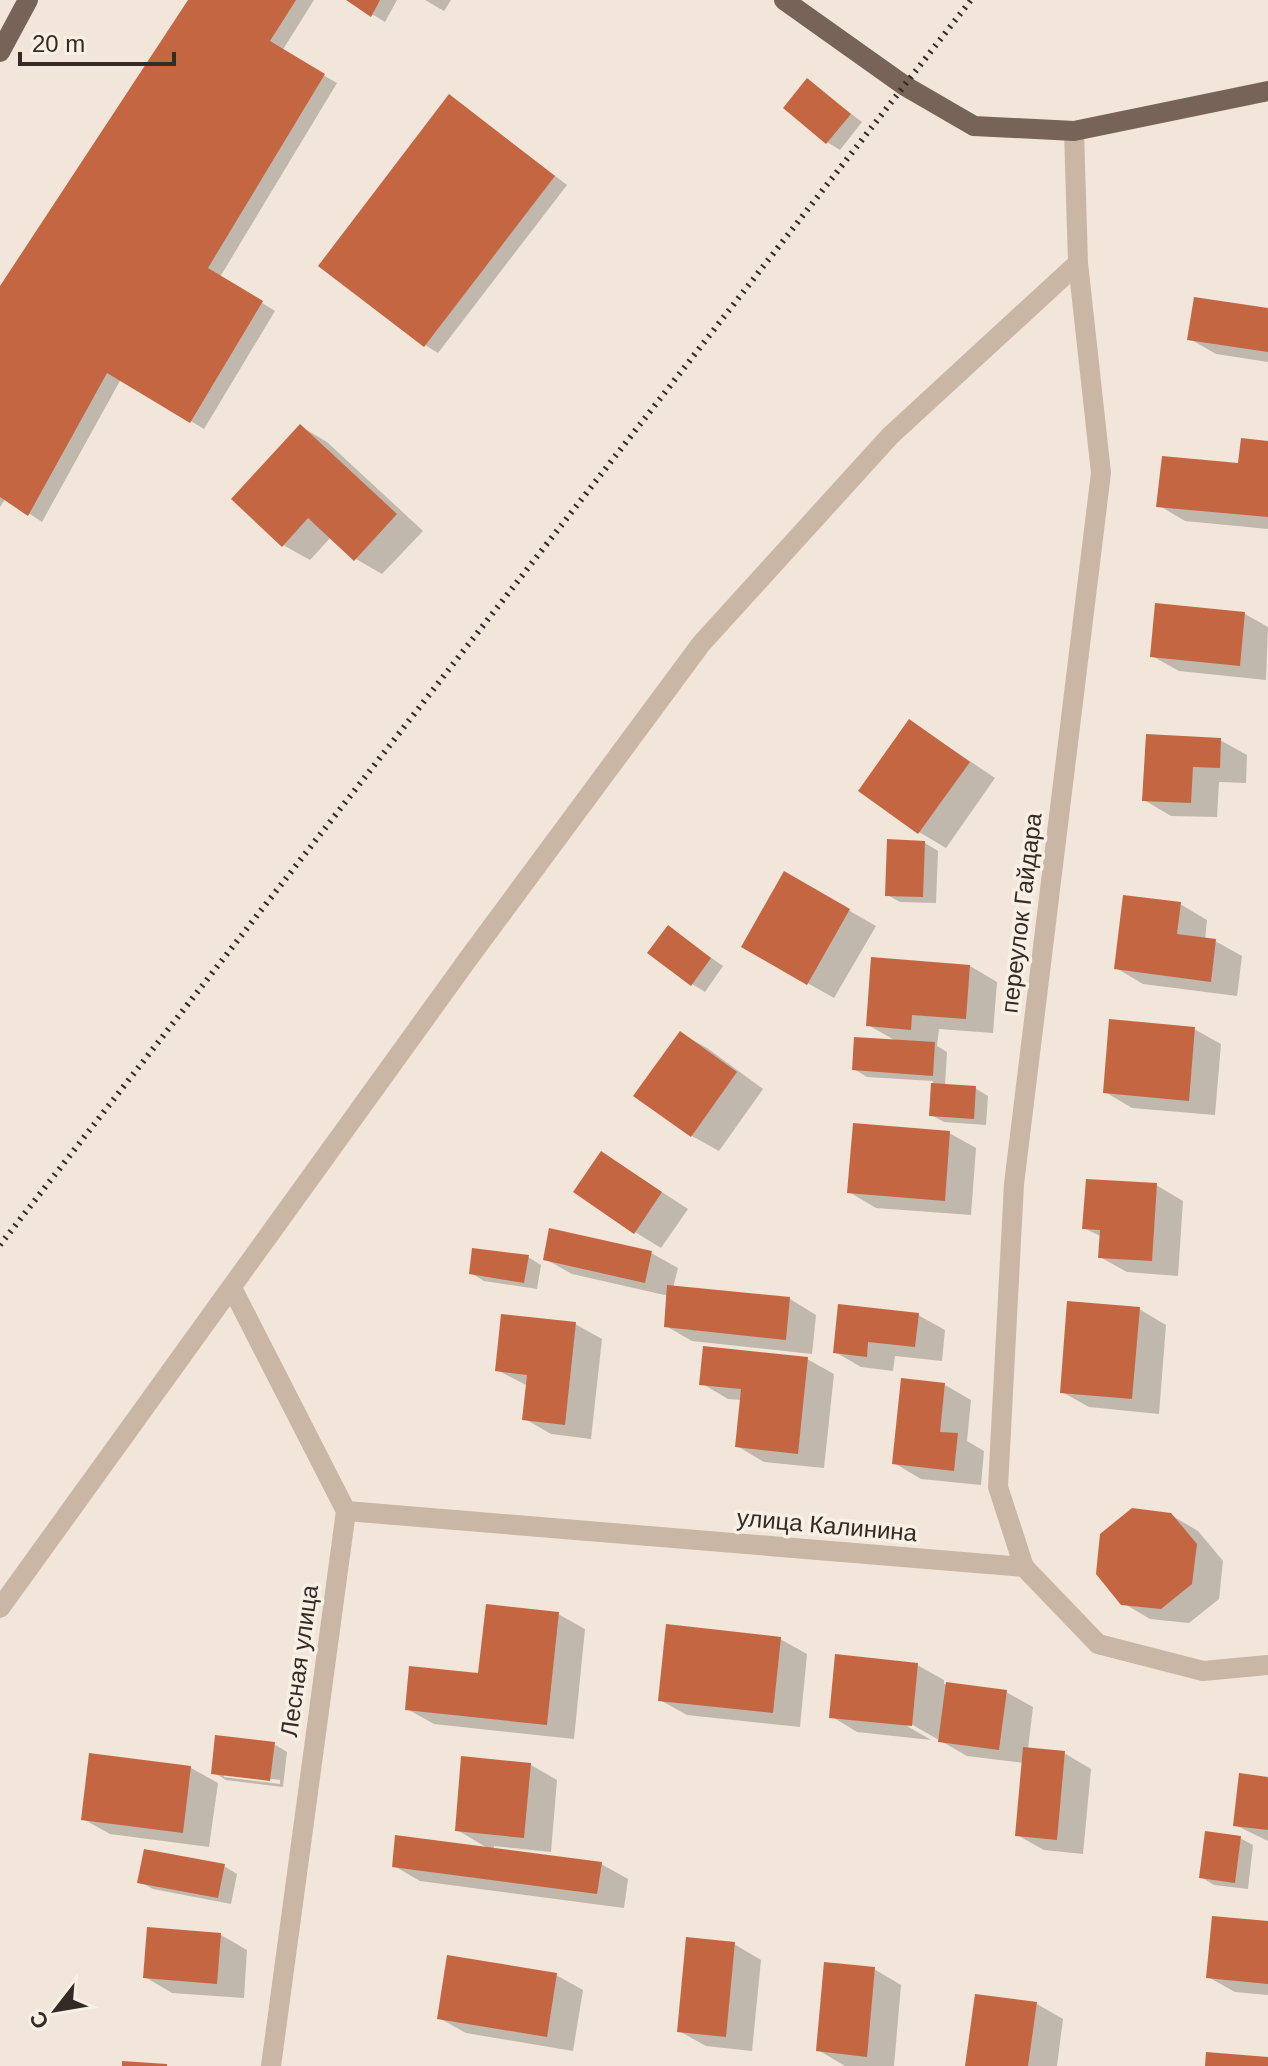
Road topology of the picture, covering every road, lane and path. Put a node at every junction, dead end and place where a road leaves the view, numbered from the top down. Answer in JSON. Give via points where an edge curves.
{"nodes":[{"id":1,"x":28,"y":0,"type":"edge"},
{"id":2,"x":784,"y":0,"type":"edge"},
{"id":3,"x":0,"y":52,"type":"edge"},
{"id":4,"x":1268,"y":91,"type":"edge"},
{"id":5,"x":1074,"y":131,"type":"junction"},
{"id":6,"x":1078,"y":263,"type":"junction"},
{"id":7,"x":232,"y":1288,"type":"junction"},
{"id":8,"x":346,"y":1511,"type":"junction"},
{"id":9,"x":1024,"y":1567,"type":"junction"},
{"id":10,"x":0,"y":1608,"type":"edge"},
{"id":11,"x":1268,"y":1665,"type":"edge"},
{"id":12,"x":271,"y":2066,"type":"edge"}],
"edges":[{"from":1,"to":3,"type":"main road"},
{"from":2,"to":5,"type":"main road","via":[[905,86],[974,126]]},
{"from":4,"to":5,"type":"main road"},
{"from":5,"to":6,"type":"street","name":"переулок Гайдара"},
{"from":6,"to":7,"type":"street","via":[[890,436],[701,644]]},
{"from":6,"to":9,"type":"street","name":"переулок Гайдара","via":[[1101,473],[1014,1184],[998,1487]]},
{"from":7,"to":8,"type":"street"},
{"from":7,"to":10,"type":"street"},
{"from":8,"to":9,"type":"street","name":"улица Калинина"},
{"from":8,"to":12,"type":"street","name":"Лесная улица"},
{"from":9,"to":11,"type":"street","via":[[1098,1644],[1203,1671]]}]}
